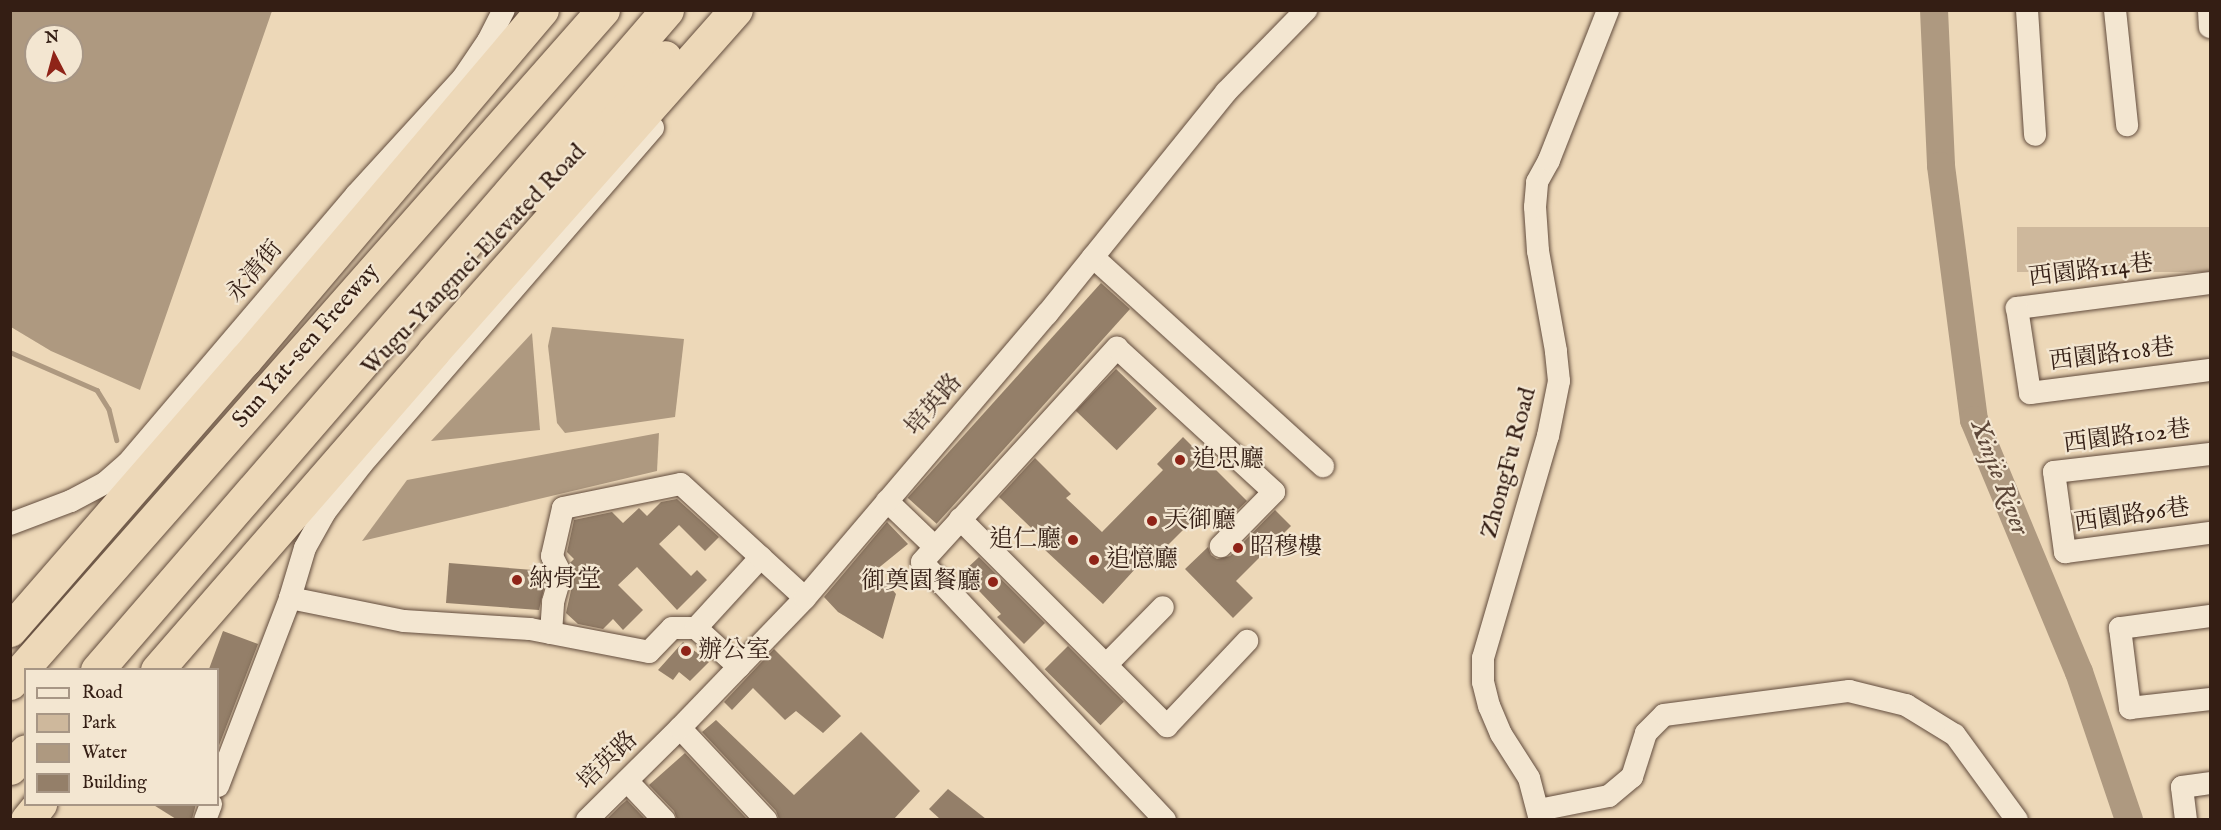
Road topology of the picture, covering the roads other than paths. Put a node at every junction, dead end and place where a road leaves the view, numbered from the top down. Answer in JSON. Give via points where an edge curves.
{"nodes":[{"id":1,"x":504,"y":10,"type":"edge"},
{"id":2,"x":542,"y":10,"type":"edge"},
{"id":3,"x":583,"y":10,"type":"edge"},
{"id":4,"x":603,"y":10,"type":"edge"},
{"id":5,"x":667,"y":10,"type":"edge"},
{"id":6,"x":706,"y":10,"type":"edge"},
{"id":7,"x":736,"y":10,"type":"edge"},
{"id":8,"x":753,"y":10,"type":"edge"},
{"id":9,"x":1306,"y":10,"type":"edge"},
{"id":10,"x":1608,"y":10,"type":"edge"},
{"id":11,"x":2027,"y":10,"type":"edge"},
{"id":12,"x":2115,"y":10,"type":"edge"},
{"id":13,"x":2209,"y":10,"type":"edge"},
{"id":14,"x":2211,"y":27,"type":"edge"},
{"id":15,"x":2127,"y":125,"type":"dead end"},
{"id":16,"x":2035,"y":135,"type":"dead end"},
{"id":17,"x":1094,"y":257,"type":"junction"},
{"id":18,"x":2211,"y":283,"type":"edge"},
{"id":19,"x":2023,"y":348,"type":"joint"},
{"id":20,"x":2211,"y":370,"type":"edge"},
{"id":21,"x":265,"y":392,"type":"junction"},
{"id":22,"x":2211,"y":454,"type":"edge"},
{"id":23,"x":1323,"y":466,"type":"dead end"},
{"id":24,"x":888,"y":501,"type":"junction"},
{"id":25,"x":240,"y":507,"type":"junction"},
{"id":26,"x":2059,"y":512,"type":"joint"},
{"id":27,"x":960,"y":519,"type":"junction"},
{"id":28,"x":10,"y":524,"type":"edge"},
{"id":29,"x":2211,"y":533,"type":"edge"},
{"id":30,"x":934,"y":546,"type":"junction"},
{"id":31,"x":1221,"y":546,"type":"dead end"},
{"id":32,"x":761,"y":557,"type":"junction"},
{"id":33,"x":290,"y":598,"type":"junction"},
{"id":34,"x":805,"y":598,"type":"junction"},
{"id":35,"x":1163,"y":607,"type":"dead end"},
{"id":36,"x":2211,"y":616,"type":"edge"},
{"id":37,"x":696,"y":628,"type":"junction"},
{"id":38,"x":10,"y":630,"type":"edge"},
{"id":39,"x":551,"y":633,"type":"junction"},
{"id":40,"x":1247,"y":641,"type":"dead end"},
{"id":41,"x":1106,"y":664,"type":"junction"},
{"id":42,"x":739,"y":667,"type":"junction"},
{"id":43,"x":98,"y":668,"type":"edge"},
{"id":44,"x":158,"y":668,"type":"edge"},
{"id":45,"x":10,"y":683,"type":"edge"},
{"id":46,"x":2211,"y":699,"type":"edge"},
{"id":47,"x":680,"y":728,"type":"junction"},
{"id":48,"x":24,"y":753,"type":"edge"},
{"id":49,"x":10,"y":768,"type":"edge"},
{"id":50,"x":627,"y":782,"type":"junction"},
{"id":51,"x":219,"y":783,"type":"edge"},
{"id":52,"x":2211,"y":783,"type":"edge"},
{"id":53,"x":38,"y":806,"type":"edge"},
{"id":54,"x":1540,"y":815,"type":"edge"},
{"id":55,"x":27,"y":819,"type":"edge"},
{"id":56,"x":587,"y":819,"type":"edge"},
{"id":57,"x":664,"y":819,"type":"edge"},
{"id":58,"x":766,"y":819,"type":"edge"},
{"id":59,"x":1165,"y":819,"type":"edge"},
{"id":60,"x":2017,"y":819,"type":"edge"},
{"id":61,"x":2186,"y":819,"type":"edge"}],
"edges":[{"from":1,"to":28,"type":"street","name":"永清街","via":[[463,78],[356,195],[127,464],[106,482],[71,501]]},
{"from":2,"to":38,"type":"highway","via":[[238,369]]},
{"from":3,"to":21,"type":"highway"},
{"from":4,"to":21,"type":"highway","name":"Sun Yat-sen Freeway"},
{"from":5,"to":25,"type":"highway"},
{"from":6,"to":25,"type":"highway","name":"Wugu-Yangmei Elevated Road"},
{"from":7,"to":44,"type":"highway"},
{"from":8,"to":33,"type":"street","via":[[341,489],[305,548]]},
{"from":9,"to":17,"type":"street","name":"培英路","via":[[1226,92]]},
{"from":10,"to":54,"type":"street","name":"ZhongFu Road","via":[[1537,182],[1538,251],[1558,381],[1548,436],[1483,658],[1488,706],[1529,778]]},
{"from":11,"to":16,"type":"street"},
{"from":12,"to":15,"type":"street"},
{"from":13,"to":14,"type":"street"},
{"from":17,"to":23,"type":"street"},
{"from":17,"to":24,"type":"street","name":"培英路"},
{"from":18,"to":19,"type":"street","name":"西園路114巷","via":[[2018,308]]},
{"from":19,"to":20,"type":"street","name":"西園路108巷","via":[[2030,393]]},
{"from":21,"to":45,"type":"highway","name":"Sun Yat-sen Freeway"},
{"from":22,"to":26,"type":"street","name":"西園路102巷","via":[[2054,472]]},
{"from":24,"to":30,"type":"street"},
{"from":24,"to":34,"type":"street","name":"培英路"},
{"from":25,"to":43,"type":"highway"},
{"from":26,"to":29,"type":"street","name":"西園路96巷","via":[[2065,552]]},
{"from":27,"to":30,"type":"street"},
{"from":27,"to":31,"type":"street","via":[[1117,348],[1274,492]]},
{"from":27,"to":41,"type":"street"},
{"from":30,"to":59,"type":"street","via":[[922,562]]},
{"from":32,"to":34,"type":"street"},
{"from":32,"to":37,"type":"street"},
{"from":32,"to":39,"type":"street","via":[[681,484],[563,508],[552,556],[561,574],[553,602]]},
{"from":33,"to":39,"type":"street","via":[[404,621]]},
{"from":33,"to":51,"type":"street"},
{"from":34,"to":42,"type":"street","name":"培英路"},
{"from":35,"to":41,"type":"street"},
{"from":36,"to":46,"type":"street","via":[[2120,627],[2130,708]]},
{"from":37,"to":39,"type":"street","via":[[672,628],[649,652]]},
{"from":37,"to":42,"type":"street"},
{"from":40,"to":41,"type":"street","via":[[1167,726]]},
{"from":42,"to":47,"type":"street","name":"培英路"},
{"from":47,"to":50,"type":"street","name":"培英路"},
{"from":47,"to":58,"type":"street"},
{"from":48,"to":49,"type":"highway"},
{"from":50,"to":56,"type":"street","name":"培英路"},
{"from":50,"to":57,"type":"street"},
{"from":52,"to":61,"type":"street","via":[[2182,787]]},
{"from":53,"to":55,"type":"highway"},
{"from":54,"to":60,"type":"street","via":[[1610,796],[1632,777],[1646,733],[1664,715],[1849,691],[1906,705],[1955,735]]}]}
